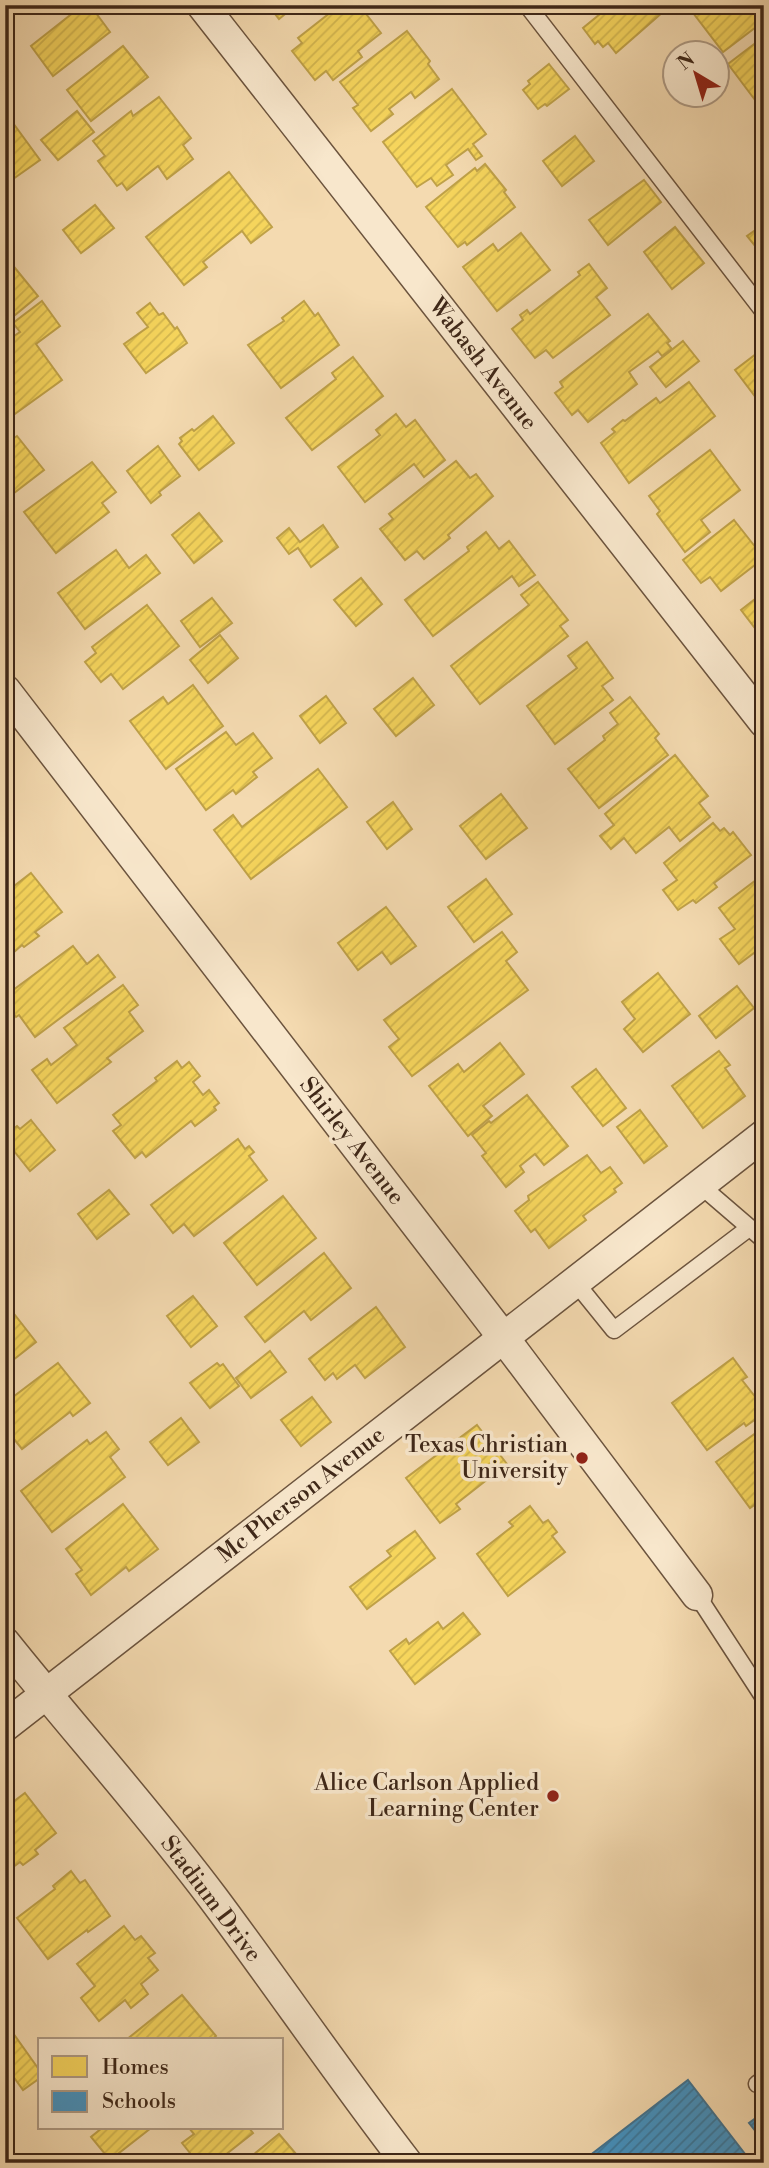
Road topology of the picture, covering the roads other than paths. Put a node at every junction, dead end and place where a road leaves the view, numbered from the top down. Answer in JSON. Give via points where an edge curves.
{"nodes":[{"id":1,"x":202,"y":5,"type":"edge"},
{"id":2,"x":527,"y":5,"type":"edge"},
{"id":3,"x":764,"y":312,"type":"edge"},
{"id":4,"x":5,"y":690,"type":"edge"},
{"id":5,"x":764,"y":722,"type":"edge"},
{"id":6,"x":764,"y":1135,"type":"edge"},
{"id":7,"x":700,"y":1185,"type":"junction"},
{"id":8,"x":749,"y":1228,"type":"junction"},
{"id":9,"x":764,"y":1240,"type":"edge"},
{"id":10,"x":576,"y":1283,"type":"junction"},
{"id":11,"x":503,"y":1337,"type":"junction"},
{"id":12,"x":697,"y":1595,"type":"joint"},
{"id":13,"x":5,"y":1643,"type":"edge"},
{"id":14,"x":762,"y":1693,"type":"edge"},
{"id":15,"x":46,"y":1694,"type":"junction"},
{"id":16,"x":5,"y":1726,"type":"edge"},
{"id":17,"x":407,"y":2163,"type":"edge"}],
"edges":[{"from":1,"to":5,"type":"street","name":"Wabash Avenue"},
{"from":2,"to":3,"type":"lane"},
{"from":4,"to":11,"type":"street","name":"Shirley Avenue"},
{"from":6,"to":7,"type":"street","name":"Mc Pherson Avenue"},
{"from":7,"to":8,"type":"lane"},
{"from":7,"to":10,"type":"street","name":"Mc Pherson Avenue"},
{"from":8,"to":9,"type":"lane"},
{"from":8,"to":10,"type":"lane","via":[[614,1330]]},
{"from":10,"to":11,"type":"street","name":"Mc Pherson Avenue"},
{"from":11,"to":12,"type":"street","name":"Shirley Avenue"},
{"from":11,"to":15,"type":"street","name":"Mc Pherson Avenue"},
{"from":12,"to":14,"type":"lane"},
{"from":13,"to":15,"type":"street","name":"Stadium Drive"},
{"from":15,"to":16,"type":"street","name":"Mc Pherson Avenue"},
{"from":15,"to":17,"type":"street","name":"Stadium Drive","via":[[113,1770],[212,1896]]}]}
